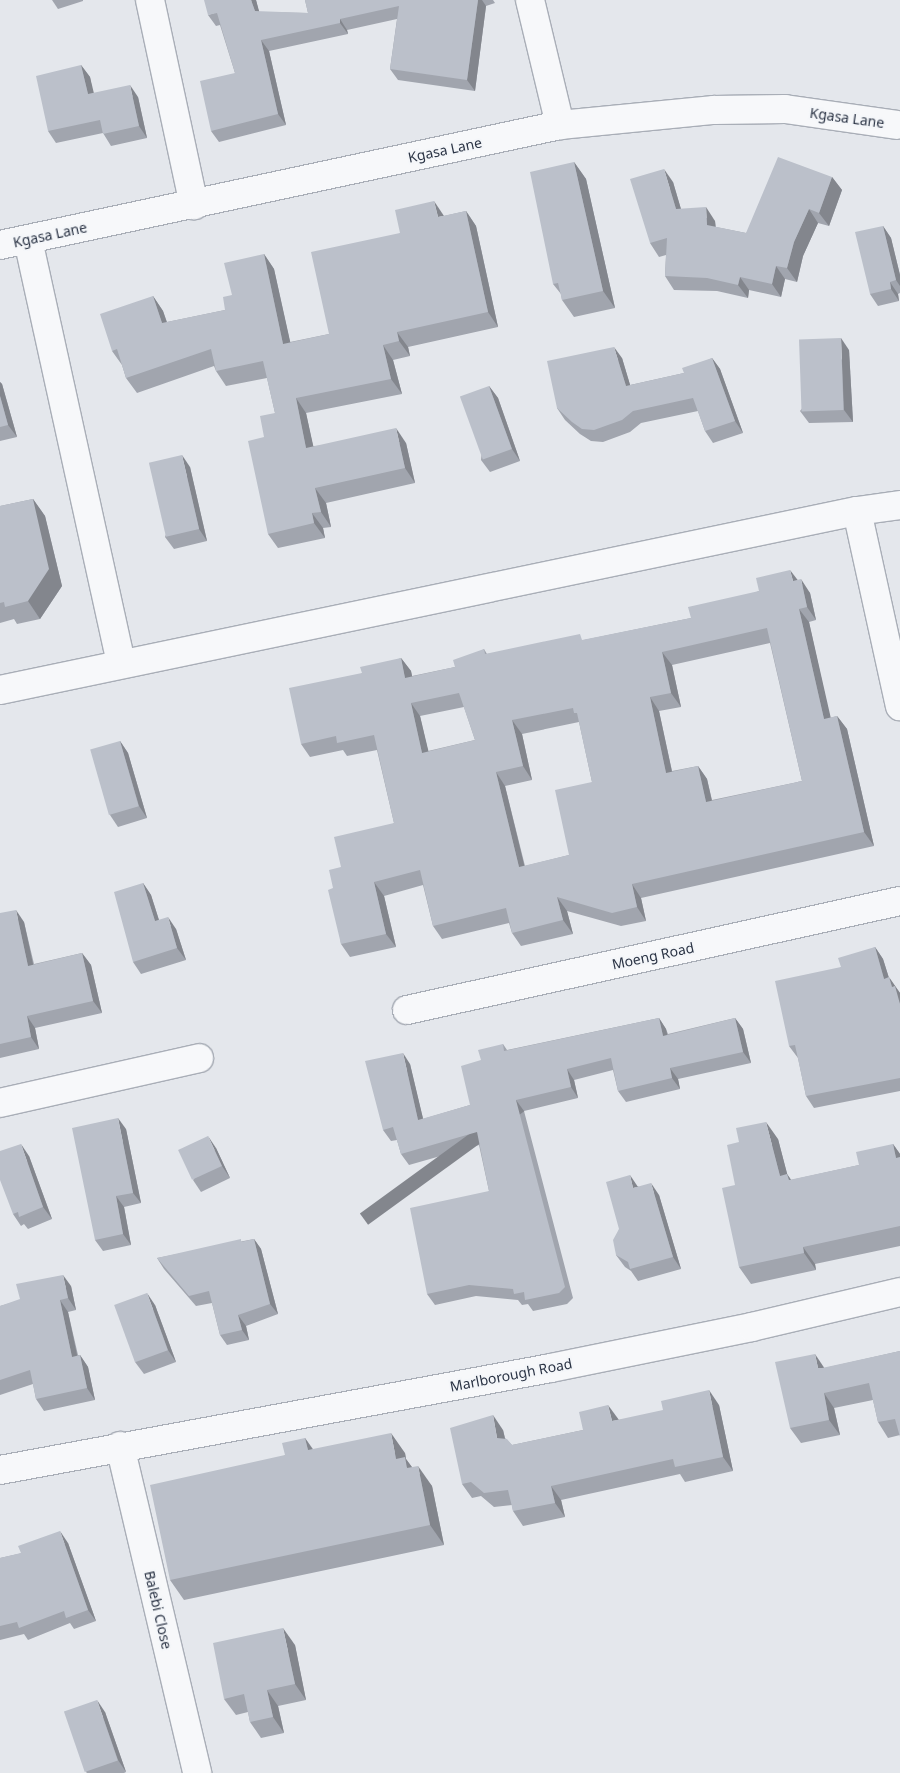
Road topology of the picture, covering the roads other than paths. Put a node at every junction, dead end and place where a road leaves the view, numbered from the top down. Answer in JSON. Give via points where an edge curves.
{"nodes":[{"id":1,"x":150,"y":0,"type":"edge"},
{"id":2,"x":530,"y":0,"type":"edge"},
{"id":3,"x":560,"y":125,"type":"junction"},
{"id":4,"x":897,"y":125,"type":"dead end"},
{"id":5,"x":194,"y":205,"type":"junction"},
{"id":6,"x":28,"y":240,"type":"junction"},
{"id":7,"x":0,"y":246,"type":"edge"},
{"id":8,"x":900,"y":505,"type":"edge"},
{"id":9,"x":857,"y":511,"type":"junction"},
{"id":10,"x":121,"y":664,"type":"junction"},
{"id":11,"x":0,"y":690,"type":"edge"},
{"id":12,"x":900,"y":706,"type":"edge"},
{"id":13,"x":900,"y":901,"type":"edge"},
{"id":14,"x":407,"y":1010,"type":"dead end"},
{"id":15,"x":199,"y":1058,"type":"dead end"},
{"id":16,"x":0,"y":1103,"type":"edge"},
{"id":17,"x":900,"y":1292,"type":"edge"},
{"id":18,"x":120,"y":1446,"type":"junction"},
{"id":19,"x":0,"y":1470,"type":"edge"},
{"id":20,"x":197,"y":1773,"type":"edge"}],
"edges":[{"from":1,"to":5,"type":"street"},
{"from":2,"to":3,"type":"street"},
{"from":3,"to":4,"type":"street","name":"Kgasa Lane","via":[[714,110],[785,109]]},
{"from":3,"to":5,"type":"street","name":"Kgasa Lane"},
{"from":5,"to":6,"type":"street","name":"Kgasa Lane"},
{"from":6,"to":7,"type":"street","name":"Kgasa Lane"},
{"from":6,"to":10,"type":"street"},
{"from":8,"to":9,"type":"street"},
{"from":9,"to":10,"type":"street"},
{"from":9,"to":12,"type":"street"},
{"from":10,"to":11,"type":"street"},
{"from":13,"to":14,"type":"street","name":"Moeng Road"},
{"from":15,"to":16,"type":"street"},
{"from":17,"to":18,"type":"street","name":"Marlborough Road","via":[[752,1327],[560,1366]]},
{"from":18,"to":19,"type":"street","name":"Marlborough Road"},
{"from":18,"to":20,"type":"street","name":"Balebi Close"}]}
